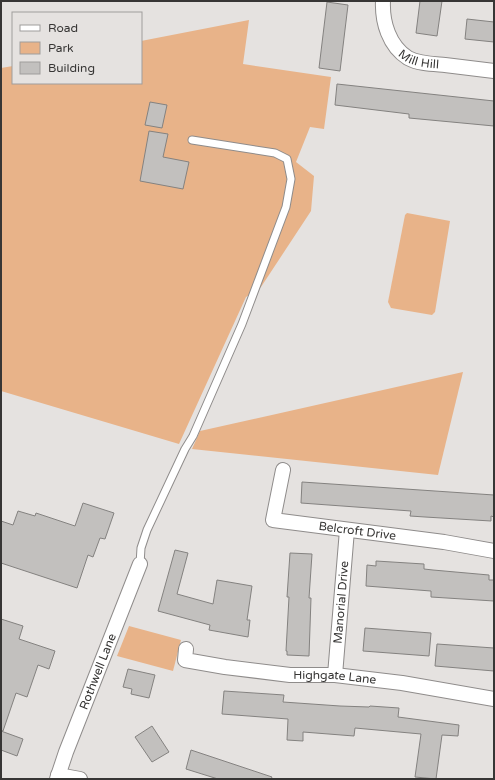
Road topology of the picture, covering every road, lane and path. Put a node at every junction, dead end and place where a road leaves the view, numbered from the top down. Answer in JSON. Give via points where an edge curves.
{"nodes":[{"id":1,"x":383,"y":1,"type":"edge"},
{"id":2,"x":494,"y":72,"type":"edge"},
{"id":3,"x":192,"y":140,"type":"dead end"},
{"id":4,"x":283,"y":470,"type":"dead end"},
{"id":5,"x":347,"y":530,"type":"junction"},
{"id":6,"x":494,"y":551,"type":"edge"},
{"id":7,"x":140,"y":564,"type":"joint"},
{"id":8,"x":186,"y":649,"type":"dead end"},
{"id":9,"x":334,"y":675,"type":"junction"},
{"id":10,"x":494,"y":699,"type":"edge"},
{"id":11,"x":58,"y":777,"type":"edge"},
{"id":12,"x":80,"y":779,"type":"edge"}],
"edges":[{"from":1,"to":2,"type":"street","name":"Mill Hill","via":[[387,32],[392,42],[408,57],[420,62]]},
{"from":3,"to":7,"type":"lane","via":[[275,153],[287,160],[291,179],[286,207],[242,324],[193,436],[147,530],[141,548]]},
{"from":4,"to":5,"type":"street","name":"Belcroft Drive","via":[[272,520]]},
{"from":5,"to":6,"type":"street","name":"Belcroft Drive"},
{"from":5,"to":9,"type":"street","name":"Manorial Drive"},
{"from":7,"to":11,"type":"street","name":"Rothwell Lane"},
{"from":8,"to":9,"type":"street","name":"Highgate Lane","via":[[185,660],[290,675]]},
{"from":9,"to":10,"type":"street","name":"Highgate Lane","via":[[402,683]]},
{"from":11,"to":12,"type":"street"}]}
